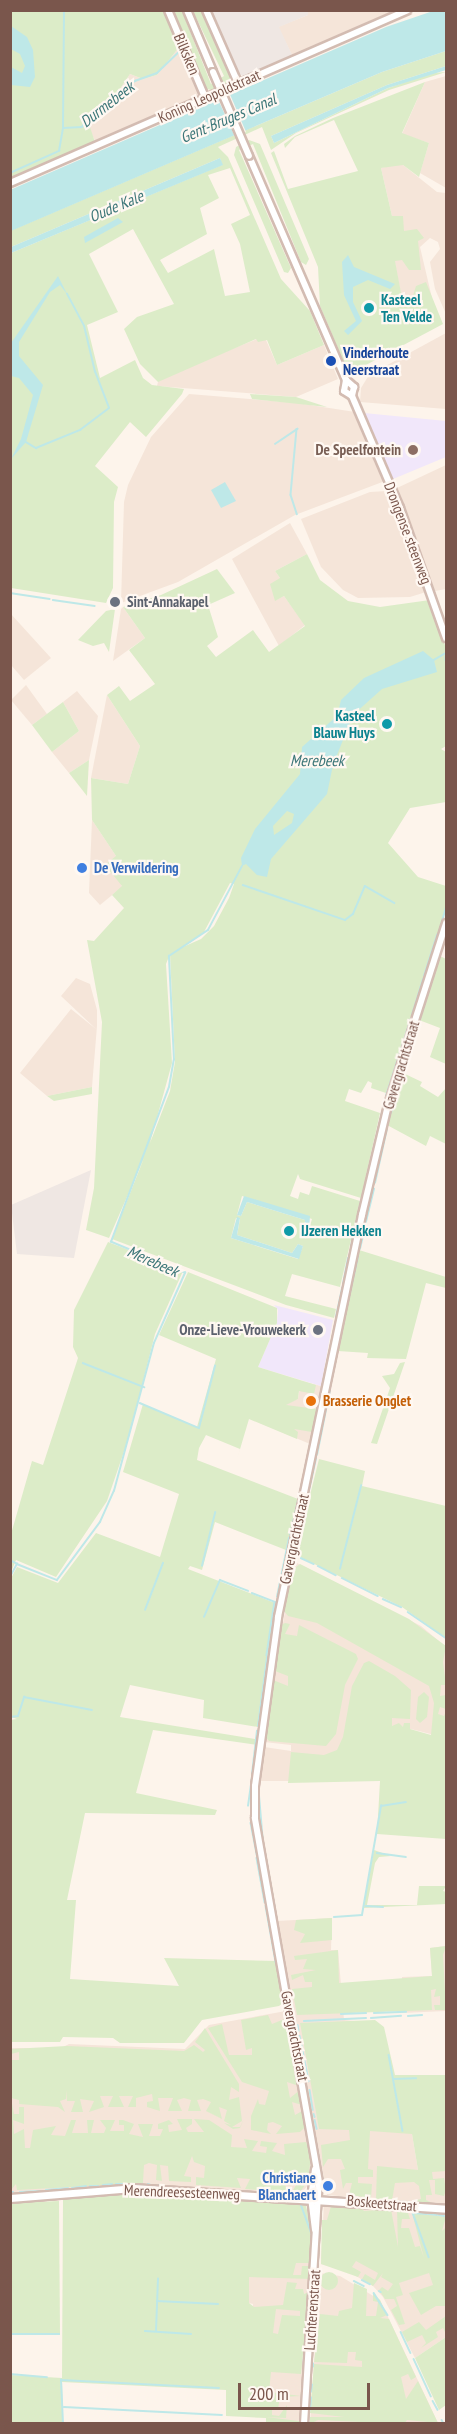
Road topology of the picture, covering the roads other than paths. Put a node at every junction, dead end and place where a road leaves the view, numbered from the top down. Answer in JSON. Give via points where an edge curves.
{"nodes":[{"id":1,"x":168,"y":10,"type":"edge"},
{"id":2,"x":187,"y":10,"type":"edge"},
{"id":3,"x":206,"y":10,"type":"edge"},
{"id":4,"x":407,"y":10,"type":"edge"},
{"id":5,"x":238,"y":83,"type":"junction"},
{"id":6,"x":205,"y":98,"type":"junction"},
{"id":7,"x":249,"y":156,"type":"joint"},
{"id":8,"x":10,"y":183,"type":"edge"},
{"id":9,"x":447,"y":638,"type":"edge"},
{"id":10,"x":447,"y":923,"type":"edge"},
{"id":11,"x":10,"y":2198,"type":"edge"},
{"id":12,"x":315,"y":2198,"type":"junction"},
{"id":13,"x":447,"y":2209,"type":"edge"},
{"id":14,"x":304,"y":2424,"type":"edge"}],
"edges":[{"from":1,"to":6,"type":"street","name":"Bilksken"},
{"from":2,"to":7,"type":"street","name":"Bilksken","bridge":true},
{"from":3,"to":5,"type":"street"},
{"from":4,"to":5,"type":"street","name":"Koning Leopoldstraat"},
{"from":5,"to":6,"type":"street","name":"Koning Leopoldstraat"},
{"from":6,"to":8,"type":"street","name":"Koning Leopoldstraat"},
{"from":7,"to":9,"type":"street","name":"Drongense steenweg","via":[[345,380],[344,391],[352,396],[400,508]]},
{"from":10,"to":12,"type":"street","name":"Gavergrachtstraat","via":[[388,1105],[362,1215],[278,1617],[255,1786],[255,1818],[316,2166]]},
{"from":11,"to":12,"type":"main road","name":"Merendreesesteenweg","via":[[133,2188]]},
{"from":12,"to":13,"type":"main road","name":"Boskeetstraat"},
{"from":12,"to":14,"type":"street","name":"Luchterenstraat"}]}
